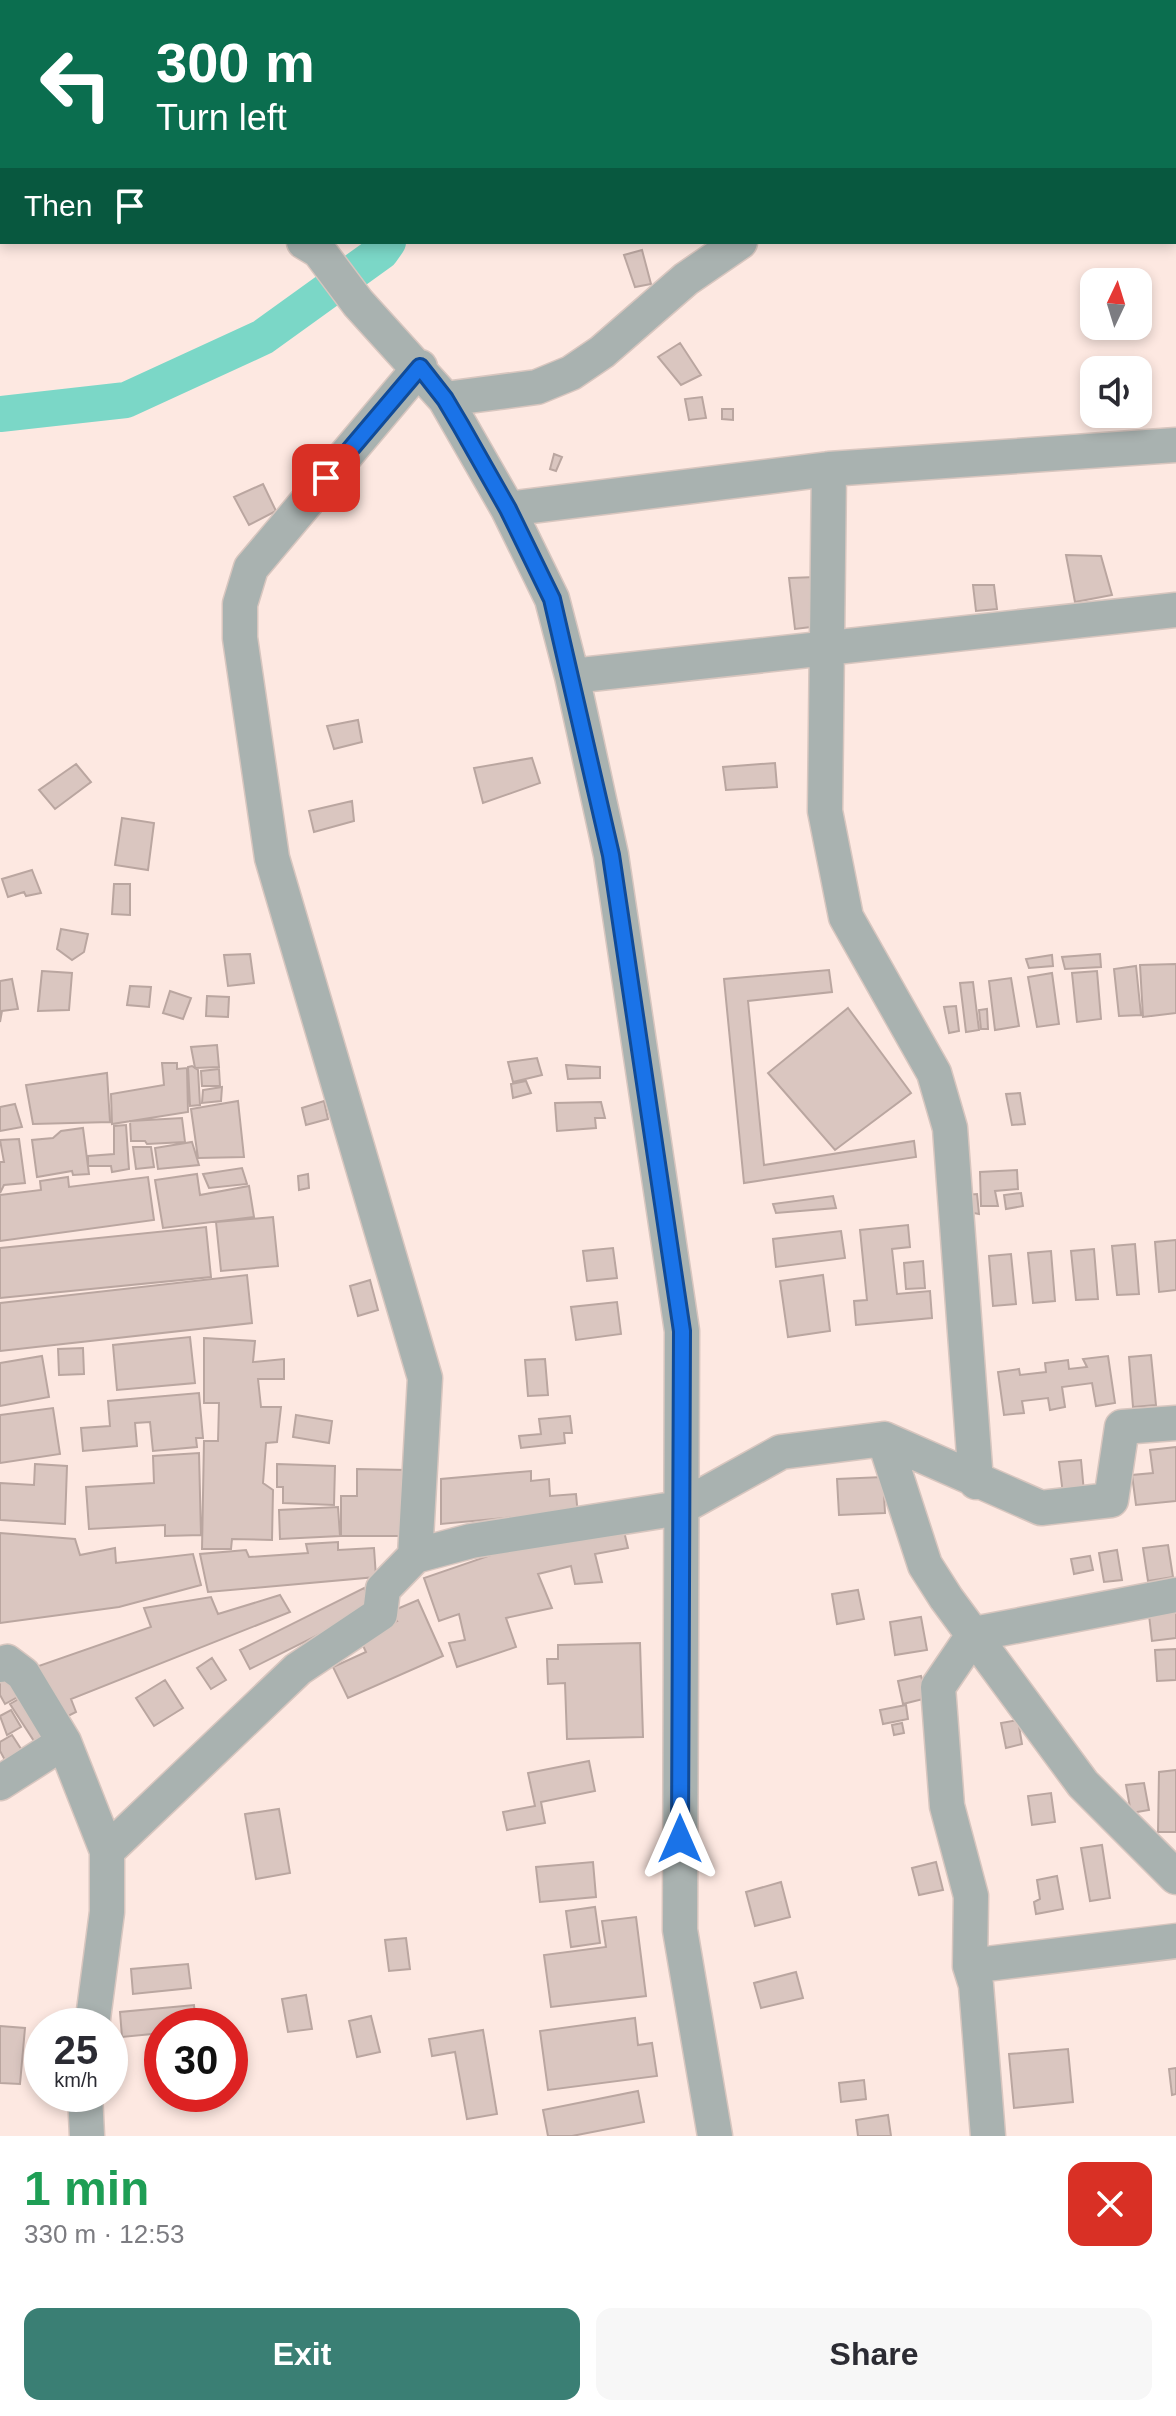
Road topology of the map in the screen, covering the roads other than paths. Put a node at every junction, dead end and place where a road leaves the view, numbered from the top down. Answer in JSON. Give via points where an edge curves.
{"nodes":[{"id":1,"x":737,"y":244,"type":"edge"},
{"id":2,"x":312,"y":246,"type":"edge"},
{"id":3,"x":420,"y":367,"type":"junction"},
{"id":4,"x":445,"y":399,"type":"junction"},
{"id":5,"x":1176,"y":445,"type":"edge"},
{"id":6,"x":829,"y":469,"type":"junction"},
{"id":7,"x":508,"y":509,"type":"junction"},
{"id":8,"x":1176,"y":610,"type":"edge"},
{"id":9,"x":826,"y":649,"type":"junction"},
{"id":10,"x":572,"y":676,"type":"junction"},
{"id":11,"x":1176,"y":1423,"type":"edge"},
{"id":12,"x":884,"y":1439,"type":"junction"},
{"id":13,"x":976,"y":1482,"type":"junction"},
{"id":14,"x":680,"y":1508,"type":"junction"},
{"id":15,"x":415,"y":1556,"type":"junction"},
{"id":16,"x":1176,"y":1595,"type":"edge"},
{"id":17,"x":974,"y":1634,"type":"junction"},
{"id":18,"x":0,"y":1665,"type":"edge"},
{"id":19,"x":64,"y":1742,"type":"junction"},
{"id":20,"x":0,"y":1783,"type":"edge"},
{"id":21,"x":107,"y":1851,"type":"junction"},
{"id":22,"x":1176,"y":1877,"type":"edge"},
{"id":23,"x":1176,"y":1941,"type":"edge"},
{"id":24,"x":970,"y":1966,"type":"junction"},
{"id":25,"x":94,"y":2008,"type":"edge"},
{"id":26,"x":86,"y":2112,"type":"edge"},
{"id":27,"x":87,"y":2136,"type":"edge"},
{"id":28,"x":715,"y":2136,"type":"edge"},
{"id":29,"x":988,"y":2136,"type":"edge"}],
"edges":[{"from":1,"to":4,"type":"street","via":[[571,373],[537,387]]},
{"from":2,"to":3,"type":"street"},
{"from":3,"to":4,"type":"street"},
{"from":3,"to":15,"type":"street","via":[[251,568],[240,616],[272,858],[425,1378]]},
{"from":4,"to":7,"type":"street"},
{"from":5,"to":6,"type":"street"},
{"from":6,"to":7,"type":"street"},
{"from":6,"to":9,"type":"street"},
{"from":7,"to":10,"type":"street","via":[[552,599]]},
{"from":8,"to":9,"type":"street"},
{"from":9,"to":10,"type":"street"},
{"from":9,"to":13,"type":"street","via":[[825,811],[846,917],[934,1073],[950,1128]]},
{"from":10,"to":14,"type":"street","via":[[611,855],[682,1331]]},
{"from":11,"to":13,"type":"street","via":[[1122,1427],[1111,1500],[1041,1508]]},
{"from":12,"to":13,"type":"street"},
{"from":12,"to":14,"type":"street","via":[[781,1452]]},
{"from":12,"to":17,"type":"street","via":[[925,1565]]},
{"from":14,"to":15,"type":"street","via":[[471,1541]]},
{"from":14,"to":28,"type":"street","via":[[680,1930]]},
{"from":15,"to":21,"type":"street","via":[[383,1589],[380,1614],[298,1669]]},
{"from":16,"to":17,"type":"street"},
{"from":17,"to":22,"type":"street","via":[[1083,1784]]},
{"from":17,"to":24,"type":"street","via":[[938,1687],[947,1806],[971,1896]]},
{"from":18,"to":19,"type":"street","via":[[7,1662],[23,1674]]},
{"from":19,"to":20,"type":"street"},
{"from":19,"to":21,"type":"street"},
{"from":21,"to":25,"type":"street","via":[[107,1912]]},
{"from":23,"to":24,"type":"street"},
{"from":24,"to":29,"type":"street"},
{"from":26,"to":27,"type":"street"}]}
